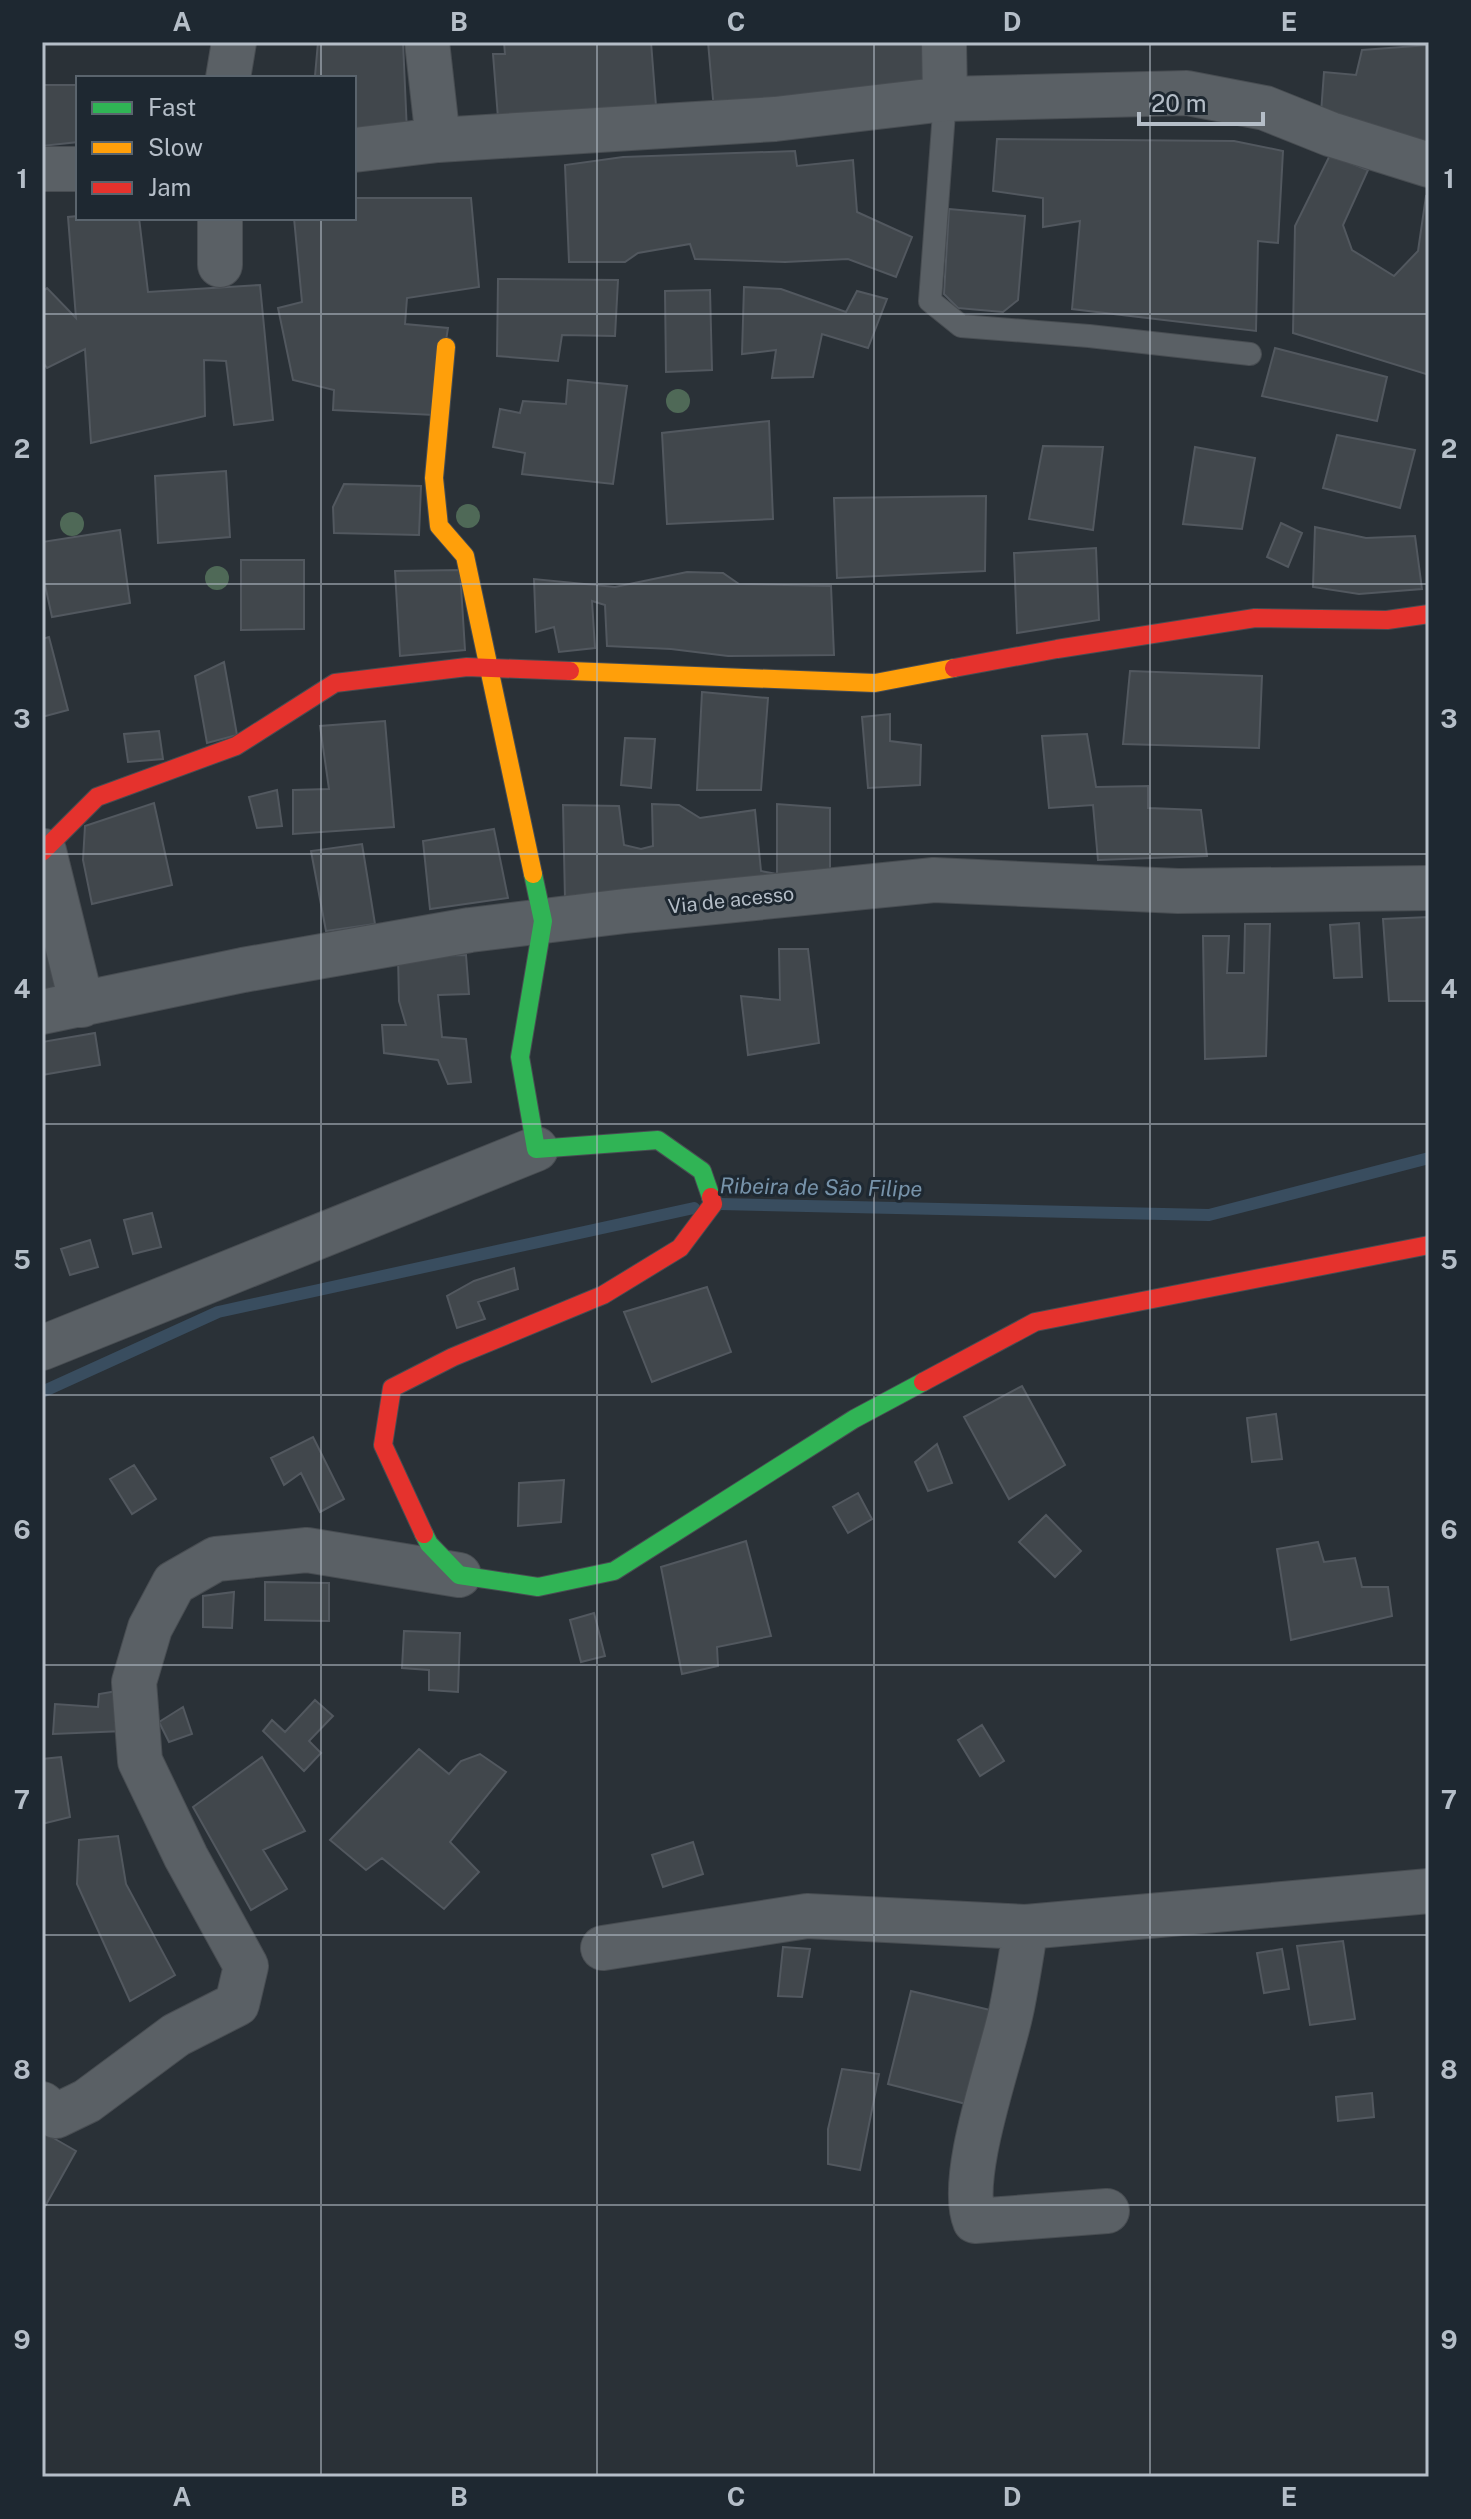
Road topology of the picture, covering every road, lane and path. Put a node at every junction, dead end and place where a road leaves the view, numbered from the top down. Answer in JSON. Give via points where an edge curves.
{"nodes":[{"id":1,"x":234,"y":42,"type":"edge"},
{"id":2,"x":427,"y":42,"type":"edge"},
{"id":3,"x":944,"y":42,"type":"edge"},
{"id":4,"x":228,"y":76,"type":"edge"},
{"id":5,"x":945,"y":99,"type":"junction"},
{"id":6,"x":438,"y":140,"type":"junction"},
{"id":7,"x":356,"y":150,"type":"edge"},
{"id":8,"x":1429,"y":165,"type":"edge"},
{"id":9,"x":42,"y":169,"type":"edge"},
{"id":10,"x":76,"y":169,"type":"edge"},
{"id":11,"x":220,"y":220,"type":"edge"},
{"id":12,"x":220,"y":265,"type":"dead end"},
{"id":13,"x":446,"y":347,"type":"dead end"},
{"id":14,"x":1250,"y":354,"type":"dead end"},
{"id":15,"x":1429,"y":614,"type":"edge"},
{"id":16,"x":491,"y":669,"type":"junction"},
{"id":17,"x":43,"y":851,"type":"edge"},
{"id":18,"x":1429,"y":888,"type":"edge"},
{"id":19,"x":543,"y":921,"type":"junction"},
{"id":20,"x":62,"y":1008,"type":"edge"},
{"id":21,"x":536,"y":1149,"type":"junction"},
{"id":22,"x":1429,"y":1245,"type":"edge"},
{"id":23,"x":42,"y":1348,"type":"edge"},
{"id":24,"x":459,"y":1575,"type":"junction"},
{"id":25,"x":1429,"y":1891,"type":"edge"},
{"id":26,"x":1026,"y":1927,"type":"junction"},
{"id":27,"x":603,"y":1948,"type":"dead end"},
{"id":28,"x":42,"y":2104,"type":"edge"},
{"id":29,"x":1107,"y":2211,"type":"dead end"}],
"edges":[{"from":1,"to":4,"type":"street"},
{"from":2,"to":6,"type":"street"},
{"from":3,"to":5,"type":"street"},
{"from":5,"to":6,"type":"street","via":[[775,119]]},
{"from":5,"to":8,"type":"street","via":[[1187,93],[1265,108]]},
{"from":5,"to":14,"type":"lane","via":[[930,301],[961,326]]},
{"from":6,"to":7,"type":"street"},
{"from":9,"to":10,"type":"street"},
{"from":11,"to":12,"type":"street"},
{"from":13,"to":16,"type":"street","via":[[434,478],[439,526],[465,556]]},
{"from":15,"to":16,"type":"street","via":[[1387,620],[1255,618],[875,683]]},
{"from":16,"to":17,"type":"street","via":[[467,667],[335,683],[236,746],[97,797]]},
{"from":16,"to":19,"type":"street"},
{"from":17,"to":20,"type":"street"},
{"from":18,"to":19,"type":"street","name":"Via de acesso","via":[[1178,891],[934,880]]},
{"from":19,"to":20,"type":"street","name":"Via de acesso","via":[[243,970]]},
{"from":19,"to":21,"type":"street","via":[[520,1057]]},
{"from":21,"to":23,"type":"street"},
{"from":21,"to":24,"type":"street","via":[[658,1140],[702,1171],[713,1204],[680,1248],[603,1295],[392,1388],[383,1445],[429,1544]]},
{"from":22,"to":24,"type":"street","via":[[1035,1322],[854,1419],[614,1571],[538,1587]]},
{"from":24,"to":28,"type":"street","via":[[307,1550],[216,1559],[174,1583],[150,1628],[134,1682],[140,1761],[246,1966],[237,2004],[176,2035],[87,2101],[56,2116]]},
{"from":25,"to":26,"type":"street"},
{"from":26,"to":27,"type":"street","via":[[807,1916]]},
{"from":26,"to":29,"type":"street","via":[[1011,2014],[975,2153],[971,2210],[975,2221]]}]}
